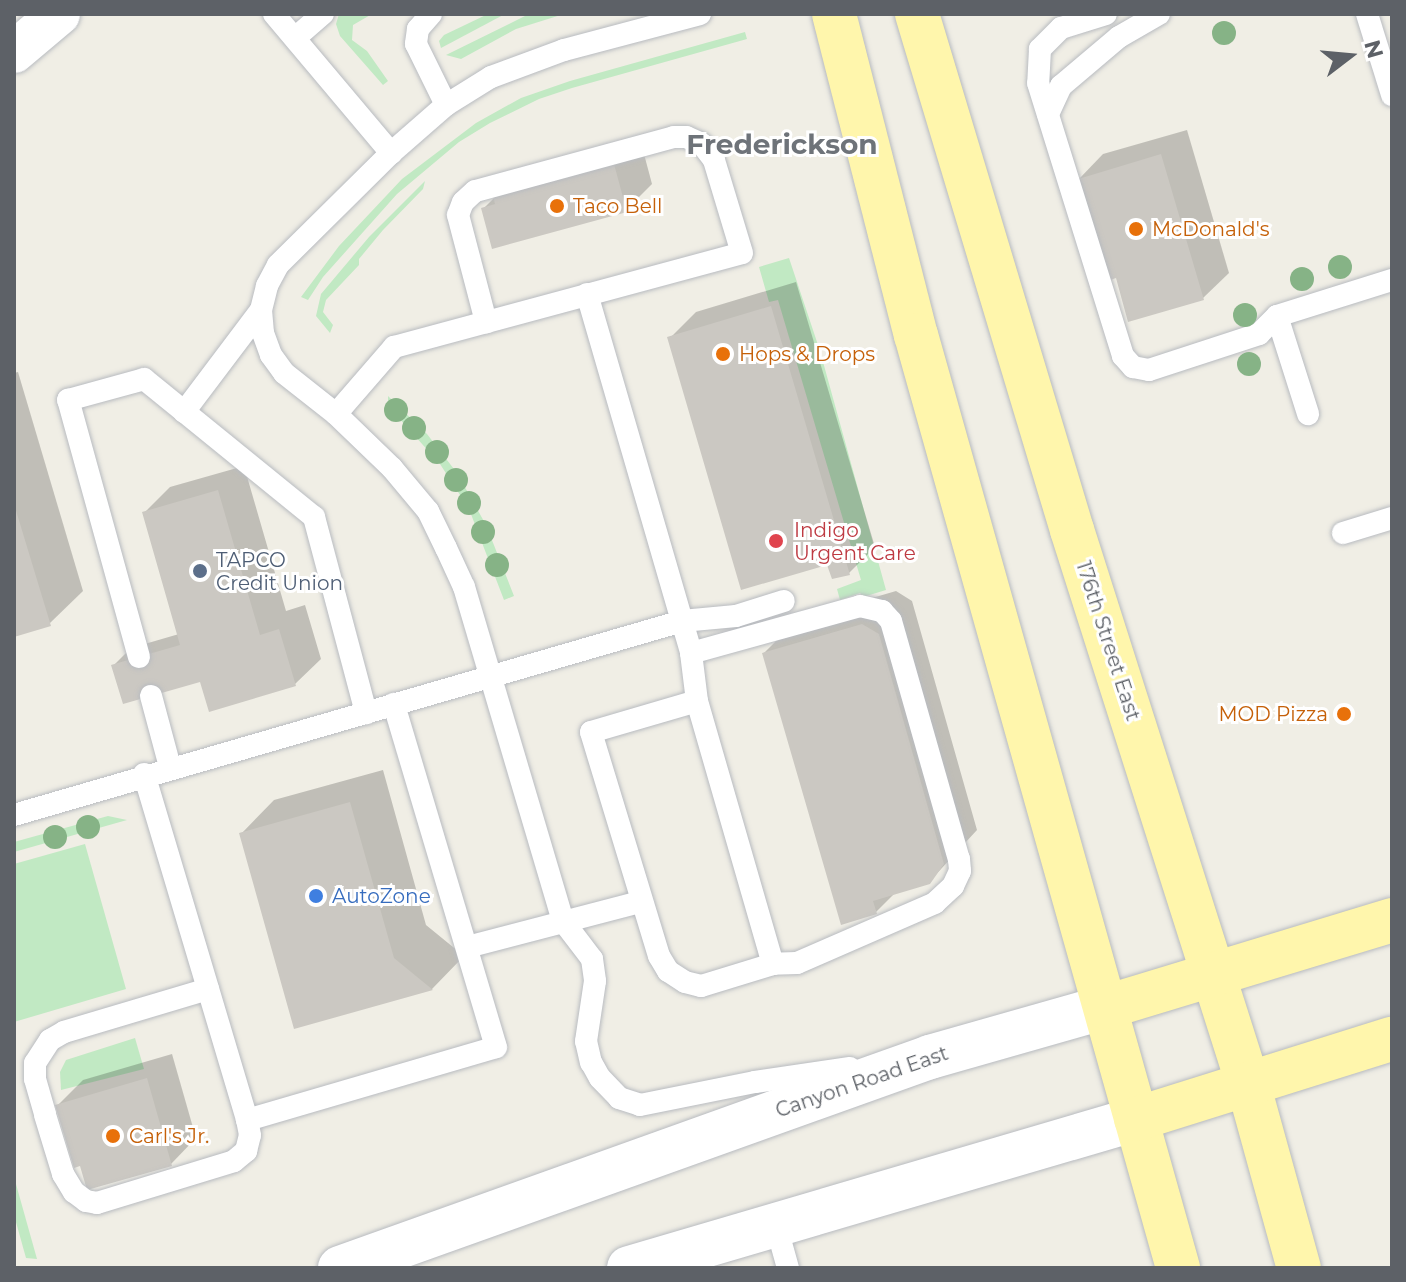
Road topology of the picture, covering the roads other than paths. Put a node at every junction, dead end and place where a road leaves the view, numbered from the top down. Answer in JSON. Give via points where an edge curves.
{"nodes":[{"id":1,"x":59,"y":14,"type":"edge"},
{"id":2,"x":274,"y":14,"type":"edge"},
{"id":3,"x":323,"y":14,"type":"edge"},
{"id":4,"x":700,"y":14,"type":"edge"},
{"id":5,"x":834,"y":14,"type":"edge"},
{"id":6,"x":917,"y":14,"type":"edge"},
{"id":7,"x":1106,"y":14,"type":"edge"},
{"id":8,"x":1159,"y":14,"type":"edge"},
{"id":9,"x":1367,"y":14,"type":"edge"},
{"id":10,"x":434,"y":15,"type":"edge"},
{"id":11,"x":295,"y":38,"type":"junction"},
{"id":12,"x":14,"y":52,"type":"edge"},
{"id":13,"x":1392,"y":95,"type":"edge"},
{"id":14,"x":446,"y":105,"type":"junction"},
{"id":15,"x":1048,"y":114,"type":"junction"},
{"id":16,"x":391,"y":153,"type":"junction"},
{"id":17,"x":1392,"y":280,"type":"edge"},
{"id":18,"x":587,"y":294,"type":"junction"},
{"id":19,"x":261,"y":310,"type":"junction"},
{"id":20,"x":1277,"y":316,"type":"junction"},
{"id":21,"x":486,"y":322,"type":"junction"},
{"id":22,"x":184,"y":412,"type":"junction"},
{"id":23,"x":336,"y":414,"type":"junction"},
{"id":24,"x":1308,"y":414,"type":"dead end"},
{"id":25,"x":1392,"y":518,"type":"edge"},
{"id":26,"x":1343,"y":533,"type":"dead end"},
{"id":27,"x":784,"y":601,"type":"dead end"},
{"id":28,"x":682,"y":621,"type":"junction"},
{"id":29,"x":691,"y":653,"type":"junction"},
{"id":30,"x":139,"y":657,"type":"dead end"},
{"id":31,"x":491,"y":677,"type":"junction"},
{"id":32,"x":151,"y":696,"type":"dead end"},
{"id":33,"x":697,"y":701,"type":"junction"},
{"id":34,"x":394,"y":704,"type":"junction"},
{"id":35,"x":366,"y":713,"type":"junction"},
{"id":36,"x":170,"y":767,"type":"junction"},
{"id":37,"x":144,"y":774,"type":"junction"},
{"id":38,"x":14,"y":815,"type":"edge"},
{"id":39,"x":640,"y":902,"type":"junction"},
{"id":40,"x":1392,"y":920,"type":"edge"},
{"id":41,"x":563,"y":921,"type":"junction"},
{"id":42,"x":467,"y":947,"type":"junction"},
{"id":43,"x":773,"y":964,"type":"junction"},
{"id":44,"x":1214,"y":977,"type":"junction"},
{"id":45,"x":208,"y":989,"type":"junction"},
{"id":46,"x":1106,"y":1007,"type":"junction"},
{"id":47,"x":1392,"y":1039,"type":"edge"},
{"id":48,"x":930,"y":1057,"type":"junction"},
{"id":49,"x":1249,"y":1087,"type":"junction"},
{"id":50,"x":1136,"y":1119,"type":"junction"},
{"id":51,"x":247,"y":1120,"type":"junction"},
{"id":52,"x":776,"y":1225,"type":"junction"},
{"id":53,"x":340,"y":1268,"type":"edge"},
{"id":54,"x":629,"y":1268,"type":"edge"},
{"id":55,"x":788,"y":1268,"type":"edge"},
{"id":56,"x":1178,"y":1268,"type":"edge"},
{"id":57,"x":1299,"y":1268,"type":"edge"}],
"edges":[{"from":1,"to":12,"type":"street"},
{"from":2,"to":11,"type":"lane"},
{"from":3,"to":11,"type":"lane"},
{"from":4,"to":14,"type":"lane","via":[[564,50],[491,77]]},
{"from":5,"to":46,"type":"main road","via":[[916,335]]},
{"from":6,"to":44,"type":"main road","name":"176th Street East"},
{"from":7,"to":15,"type":"lane","via":[[1061,28],[1040,49],[1038,83]]},
{"from":8,"to":15,"type":"lane","via":[[1119,37],[1061,86]]},
{"from":9,"to":13,"type":"lane"},
{"from":10,"to":14,"type":"lane","via":[[418,29],[416,44]]},
{"from":11,"to":16,"type":"lane"},
{"from":14,"to":16,"type":"lane"},
{"from":15,"to":20,"type":"lane","via":[[1123,356],[1133,367],[1149,370],[1259,334]]},
{"from":16,"to":19,"type":"lane","via":[[278,265]]},
{"from":17,"to":20,"type":"lane"},
{"from":18,"to":21,"type":"lane"},
{"from":18,"to":21,"type":"lane","via":[[742,253],[714,160],[702,144],[674,137],[475,191],[458,215]]},
{"from":18,"to":28,"type":"lane"},
{"from":19,"to":22,"type":"lane"},
{"from":19,"to":23,"type":"lane","via":[[271,355],[284,373]]},
{"from":20,"to":24,"type":"lane"},
{"from":21,"to":23,"type":"lane","via":[[394,347]]},
{"from":22,"to":30,"type":"lane","via":[[144,379],[68,400]]},
{"from":22,"to":35,"type":"lane","via":[[314,517]]},
{"from":23,"to":31,"type":"lane","via":[[428,511],[464,587]]},
{"from":25,"to":26,"type":"lane"},
{"from":27,"to":28,"type":"lane","via":[[736,616]]},
{"from":28,"to":29,"type":"lane"},
{"from":28,"to":31,"type":"lane"},
{"from":29,"to":33,"type":"lane"},
{"from":29,"to":43,"type":"lane","via":[[860,606],[882,611],[891,621],[959,859],[953,886],[935,903],[797,963]]},
{"from":31,"to":34,"type":"lane"},
{"from":31,"to":41,"type":"lane"},
{"from":32,"to":36,"type":"lane"},
{"from":33,"to":39,"type":"lane","via":[[591,732]]},
{"from":33,"to":43,"type":"lane"},
{"from":34,"to":35,"type":"lane"},
{"from":34,"to":42,"type":"lane"},
{"from":35,"to":36,"type":"lane"},
{"from":36,"to":37,"type":"lane"},
{"from":37,"to":38,"type":"lane"},
{"from":37,"to":45,"type":"lane"},
{"from":39,"to":41,"type":"lane"},
{"from":39,"to":43,"type":"lane","via":[[659,956],[668,971],[685,982],[717,983]]},
{"from":40,"to":44,"type":"main road","name":"Canyon Road East"},
{"from":41,"to":42,"type":"lane"},
{"from":41,"to":48,"type":"lane","via":[[592,959],[595,981],[586,1041],[591,1062],[619,1098],[640,1105]]},
{"from":42,"to":51,"type":"lane","via":[[496,1047]]},
{"from":44,"to":46,"type":"main road","name":"Canyon Road East"},
{"from":44,"to":49,"type":"main road","name":"176th Street East"},
{"from":45,"to":51,"type":"lane"},
{"from":45,"to":51,"type":"lane","via":[[50,1040],[35,1063],[45,1115],[63,1174],[74,1192],[97,1203],[234,1161],[246,1151]]},
{"from":46,"to":48,"type":"main road","name":"Canyon Road East"},
{"from":46,"to":50,"type":"main road"},
{"from":47,"to":49,"type":"main road"},
{"from":48,"to":53,"type":"main road","name":"Canyon Road East"},
{"from":49,"to":50,"type":"main road"},
{"from":49,"to":57,"type":"main road","name":"176th Street East"},
{"from":50,"to":52,"type":"main road"},
{"from":50,"to":56,"type":"main road"},
{"from":52,"to":54,"type":"main road"},
{"from":52,"to":55,"type":"lane"}]}
